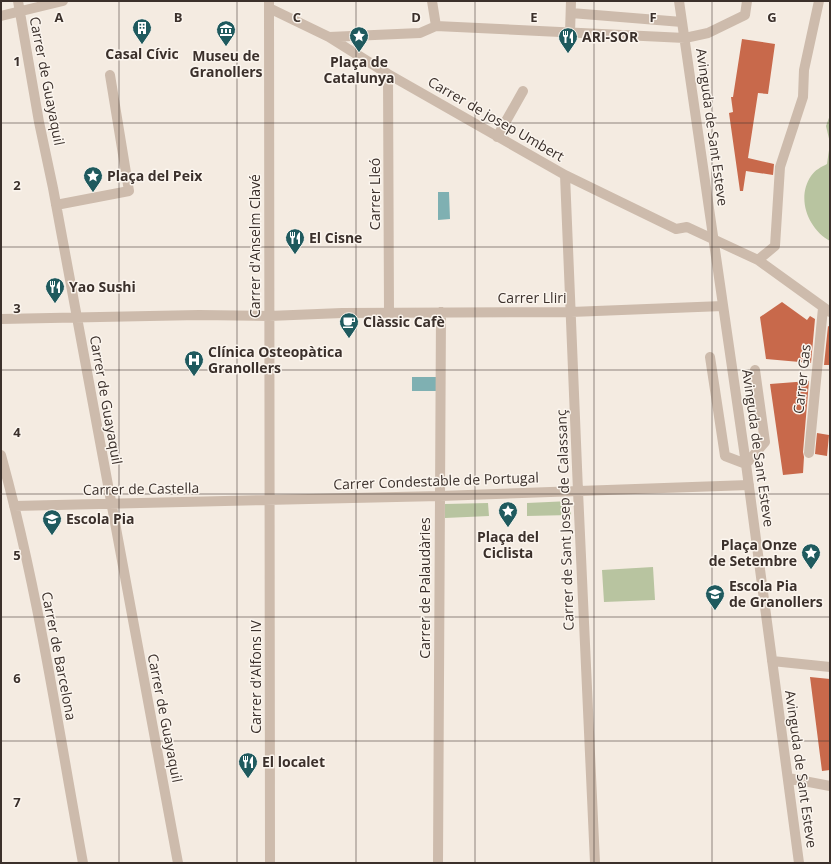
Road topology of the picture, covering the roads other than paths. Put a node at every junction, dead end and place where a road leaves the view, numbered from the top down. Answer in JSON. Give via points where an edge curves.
{"nodes":[{"id":1,"x":18,"y":1,"type":"edge"},
{"id":2,"x":63,"y":1,"type":"edge"},
{"id":3,"x":432,"y":1,"type":"edge"},
{"id":4,"x":571,"y":1,"type":"edge"},
{"id":5,"x":679,"y":1,"type":"edge"},
{"id":6,"x":747,"y":1,"type":"edge"},
{"id":7,"x":819,"y":1,"type":"edge"},
{"id":8,"x":269,"y":4,"type":"edge"},
{"id":9,"x":19,"y":12,"type":"junction"},
{"id":10,"x":571,"y":13,"type":"junction"},
{"id":11,"x":1,"y":16,"type":"edge"},
{"id":12,"x":682,"y":22,"type":"junction"},
{"id":13,"x":436,"y":26,"type":"junction"},
{"id":14,"x":570,"y":32,"type":"junction"},
{"id":15,"x":360,"y":36,"type":"junction"},
{"id":16,"x":329,"y":37,"type":"junction"},
{"id":17,"x":685,"y":38,"type":"junction"},
{"id":18,"x":355,"y":53,"type":"junction"},
{"id":19,"x":388,"y":74,"type":"junction"},
{"id":20,"x":110,"y":75,"type":"dead end"},
{"id":21,"x":523,"y":91,"type":"dead end"},
{"id":22,"x":497,"y":137,"type":"junction"},
{"id":23,"x":565,"y":175,"type":"junction"},
{"id":24,"x":56,"y":205,"type":"junction"},
{"id":25,"x":714,"y":240,"type":"junction"},
{"id":26,"x":758,"y":260,"type":"junction"},
{"id":27,"x":723,"y":306,"type":"junction"},
{"id":28,"x":827,"y":310,"type":"edge"},
{"id":29,"x":441,"y":312,"type":"junction"},
{"id":30,"x":571,"y":312,"type":"junction"},
{"id":31,"x":389,"y":313,"type":"junction"},
{"id":32,"x":269,"y":316,"type":"junction"},
{"id":33,"x":77,"y":318,"type":"junction"},
{"id":34,"x":1,"y":319,"type":"edge"},
{"id":35,"x":710,"y":357,"type":"dead end"},
{"id":36,"x":755,"y":370,"type":"dead end"},
{"id":37,"x":809,"y":453,"type":"dead end"},
{"id":38,"x":1,"y":455,"type":"edge"},
{"id":39,"x":746,"y":464,"type":"junction"},
{"id":40,"x":749,"y":485,"type":"junction"},
{"id":41,"x":578,"y":491,"type":"junction"},
{"id":42,"x":269,"y":495,"type":"junction"},
{"id":43,"x":440,"y":496,"type":"junction"},
{"id":44,"x":111,"y":503,"type":"junction"},
{"id":45,"x":14,"y":506,"type":"junction"},
{"id":46,"x":772,"y":661,"type":"junction"},
{"id":47,"x":830,"y":667,"type":"edge"},
{"id":48,"x":788,"y":778,"type":"junction"},
{"id":49,"x":830,"y":786,"type":"edge"},
{"id":50,"x":83,"y":863,"type":"edge"},
{"id":51,"x":178,"y":863,"type":"edge"},
{"id":52,"x":270,"y":863,"type":"edge"},
{"id":53,"x":438,"y":863,"type":"edge"},
{"id":54,"x":595,"y":863,"type":"edge"},
{"id":55,"x":799,"y":863,"type":"edge"}],
"edges":[{"from":1,"to":9,"type":"street","name":"Carrer de Guayaquil"},
{"from":2,"to":9,"type":"street"},
{"from":3,"to":13,"type":"street"},
{"from":4,"to":10,"type":"street"},
{"from":5,"to":12,"type":"street","name":"Avinguda de Sant Esteve"},
{"from":6,"to":17,"type":"street","via":[[746,15],[708,33]]},
{"from":7,"to":26,"type":"street","via":[[804,70],[803,97],[780,167],[775,246]]},
{"from":8,"to":16,"type":"street","name":"Carrer de josep Umbert"},
{"from":8,"to":32,"type":"street","name":"Carrer d'Anselm Clavé"},
{"from":9,"to":11,"type":"street"},
{"from":9,"to":24,"type":"street","name":"Carrer de Guayaquil"},
{"from":10,"to":12,"type":"street"},
{"from":10,"to":14,"type":"street"},
{"from":12,"to":17,"type":"street","name":"Avinguda de Sant Esteve"},
{"from":13,"to":14,"type":"street"},
{"from":13,"to":15,"type":"street","via":[[420,33]]},
{"from":14,"to":17,"type":"street"},
{"from":15,"to":16,"type":"street"},
{"from":15,"to":18,"type":"street"},
{"from":16,"to":18,"type":"street","name":"Carrer de josep Umbert"},
{"from":17,"to":25,"type":"street","name":"Avinguda de Sant Esteve"},
{"from":18,"to":19,"type":"street","name":"Carrer de josep Umbert"},
{"from":19,"to":22,"type":"street","name":"Carrer de josep Umbert"},
{"from":19,"to":31,"type":"street","name":"Carrer Lleó"},
{"from":20,"to":24,"type":"street","via":[[129,191]]},
{"from":21,"to":22,"type":"street"},
{"from":22,"to":23,"type":"street","name":"Carrer de josep Umbert"},
{"from":23,"to":25,"type":"street","name":"Carrer de josep Umbert","via":[[676,229],[687,227]]},
{"from":23,"to":30,"type":"street","name":"Carrer de Sant Josep de Calassanç"},
{"from":24,"to":33,"type":"street","name":"Carrer de Guayaquil"},
{"from":25,"to":26,"type":"street","name":"Carrer de josep Umbert"},
{"from":25,"to":27,"type":"street","name":"Avinguda de Sant Esteve"},
{"from":26,"to":28,"type":"street","name":"Carrer de josep Umbert"},
{"from":27,"to":30,"type":"street","name":"Carrer Lliri"},
{"from":27,"to":39,"type":"street","name":"Avinguda de Sant Esteve"},
{"from":28,"to":37,"type":"street","name":"Carrer Gas"},
{"from":29,"to":30,"type":"street","name":"Carrer Lliri"},
{"from":29,"to":31,"type":"street","name":"Carrer Lliri"},
{"from":29,"to":43,"type":"street","name":"Carrer de Palaudàries"},
{"from":30,"to":41,"type":"street","name":"Carrer de Sant Josep de Calassanç"},
{"from":31,"to":32,"type":"street","name":"Carrer Lliri"},
{"from":32,"to":33,"type":"street","name":"Carrer Lliri"},
{"from":32,"to":42,"type":"street","name":"Carrer d'Anselm Clavé"},
{"from":33,"to":34,"type":"street","name":"Carrer Lliri"},
{"from":33,"to":44,"type":"street","name":"Carrer de Guayaquil"},
{"from":35,"to":39,"type":"street","via":[[725,456]]},
{"from":36,"to":39,"type":"street","via":[[765,442]]},
{"from":38,"to":45,"type":"street","name":"Carrer de Barcelona"},
{"from":39,"to":40,"type":"street","name":"Avinguda de Sant Esteve"},
{"from":40,"to":41,"type":"street","name":"Carrer Condestable de Portugal"},
{"from":40,"to":46,"type":"street","name":"Avinguda de Sant Esteve"},
{"from":41,"to":43,"type":"street","name":"Carrer Condestable de Portugal"},
{"from":41,"to":54,"type":"street","name":"Carrer de Sant Josep de Calassanç"},
{"from":42,"to":43,"type":"street","name":"Carrer Condestable de Portugal"},
{"from":42,"to":44,"type":"street","name":"Carrer de Castella"},
{"from":42,"to":52,"type":"street","name":"Carrer d'Alfons IV"},
{"from":43,"to":53,"type":"street","name":"Carrer de Palaudàries"},
{"from":44,"to":45,"type":"street","name":"Carrer de Castella"},
{"from":44,"to":51,"type":"street","name":"Carrer de Guayaquil"},
{"from":45,"to":50,"type":"street","name":"Carrer de Barcelona","via":[[36,608]]},
{"from":46,"to":47,"type":"street"},
{"from":46,"to":48,"type":"street","name":"Avinguda de Sant Esteve"},
{"from":48,"to":49,"type":"street"},
{"from":48,"to":55,"type":"street","name":"Avinguda de Sant Esteve"}]}
